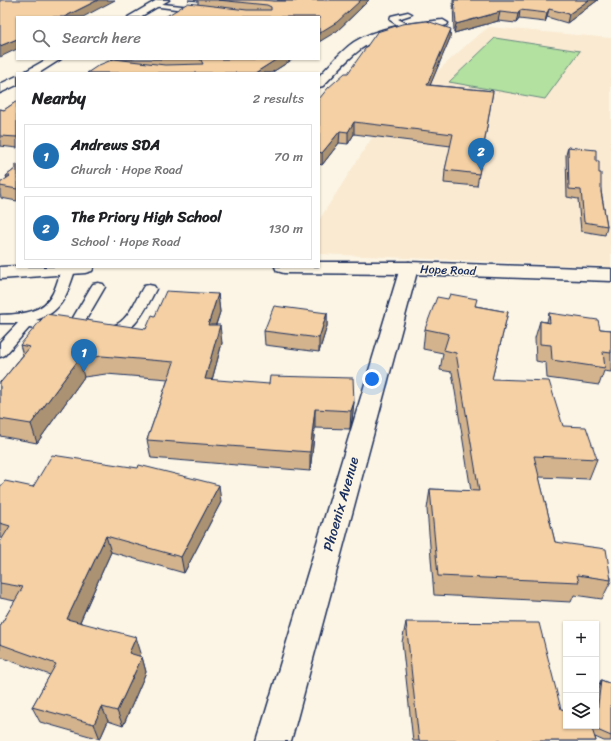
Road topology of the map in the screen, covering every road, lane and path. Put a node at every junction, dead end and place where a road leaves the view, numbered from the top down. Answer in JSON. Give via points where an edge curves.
{"nodes":[{"id":1,"x":164,"y":0,"type":"edge"},
{"id":2,"x":154,"y":5,"type":"junction"},
{"id":3,"x":207,"y":11,"type":"edge"},
{"id":4,"x":408,"y":14,"type":"dead end"},
{"id":5,"x":135,"y":16,"type":"edge"},
{"id":6,"x":443,"y":23,"type":"dead end"},
{"id":7,"x":407,"y":27,"type":"junction"},
{"id":8,"x":53,"y":60,"type":"edge"},
{"id":9,"x":33,"y":72,"type":"edge"},
{"id":10,"x":16,"y":81,"type":"edge"},
{"id":11,"x":320,"y":82,"type":"edge"},
{"id":12,"x":0,"y":89,"type":"edge"},
{"id":13,"x":320,"y":267,"type":"edge"},
{"id":14,"x":77,"y":268,"type":"edge"},
{"id":15,"x":409,"y":268,"type":"junction"},
{"id":16,"x":0,"y":273,"type":"edge"},
{"id":17,"x":611,"y":275,"type":"edge"},
{"id":18,"x":98,"y":287,"type":"dead end"},
{"id":19,"x":149,"y":289,"type":"dead end"},
{"id":20,"x":0,"y":319,"type":"edge"},
{"id":21,"x":28,"y":320,"type":"junction"},
{"id":22,"x":74,"y":328,"type":"junction"},
{"id":23,"x":0,"y":352,"type":"edge"},
{"id":24,"x":274,"y":741,"type":"edge"}],
"edges":[{"from":1,"to":2,"type":"street"},
{"from":2,"to":3,"type":"lane"},
{"from":2,"to":5,"type":"street"},
{"from":4,"to":7,"type":"lane","via":[[394,18]]},
{"from":6,"to":7,"type":"street"},
{"from":7,"to":11,"type":"street","via":[[359,44]]},
{"from":8,"to":9,"type":"street"},
{"from":10,"to":12,"type":"street"},
{"from":13,"to":15,"type":"street","name":"Hope Road"},
{"from":14,"to":16,"type":"street"},
{"from":14,"to":21,"type":"lane","via":[[57,299],[45,311]]},
{"from":15,"to":17,"type":"street","name":"Hope Road"},
{"from":15,"to":24,"type":"street","name":"Phoenix Avenue"},
{"from":18,"to":22,"type":"lane"},
{"from":19,"to":22,"type":"lane","via":[[126,326],[112,332]]},
{"from":20,"to":21,"type":"lane"},
{"from":21,"to":22,"type":"lane"},
{"from":21,"to":23,"type":"lane"}]}
